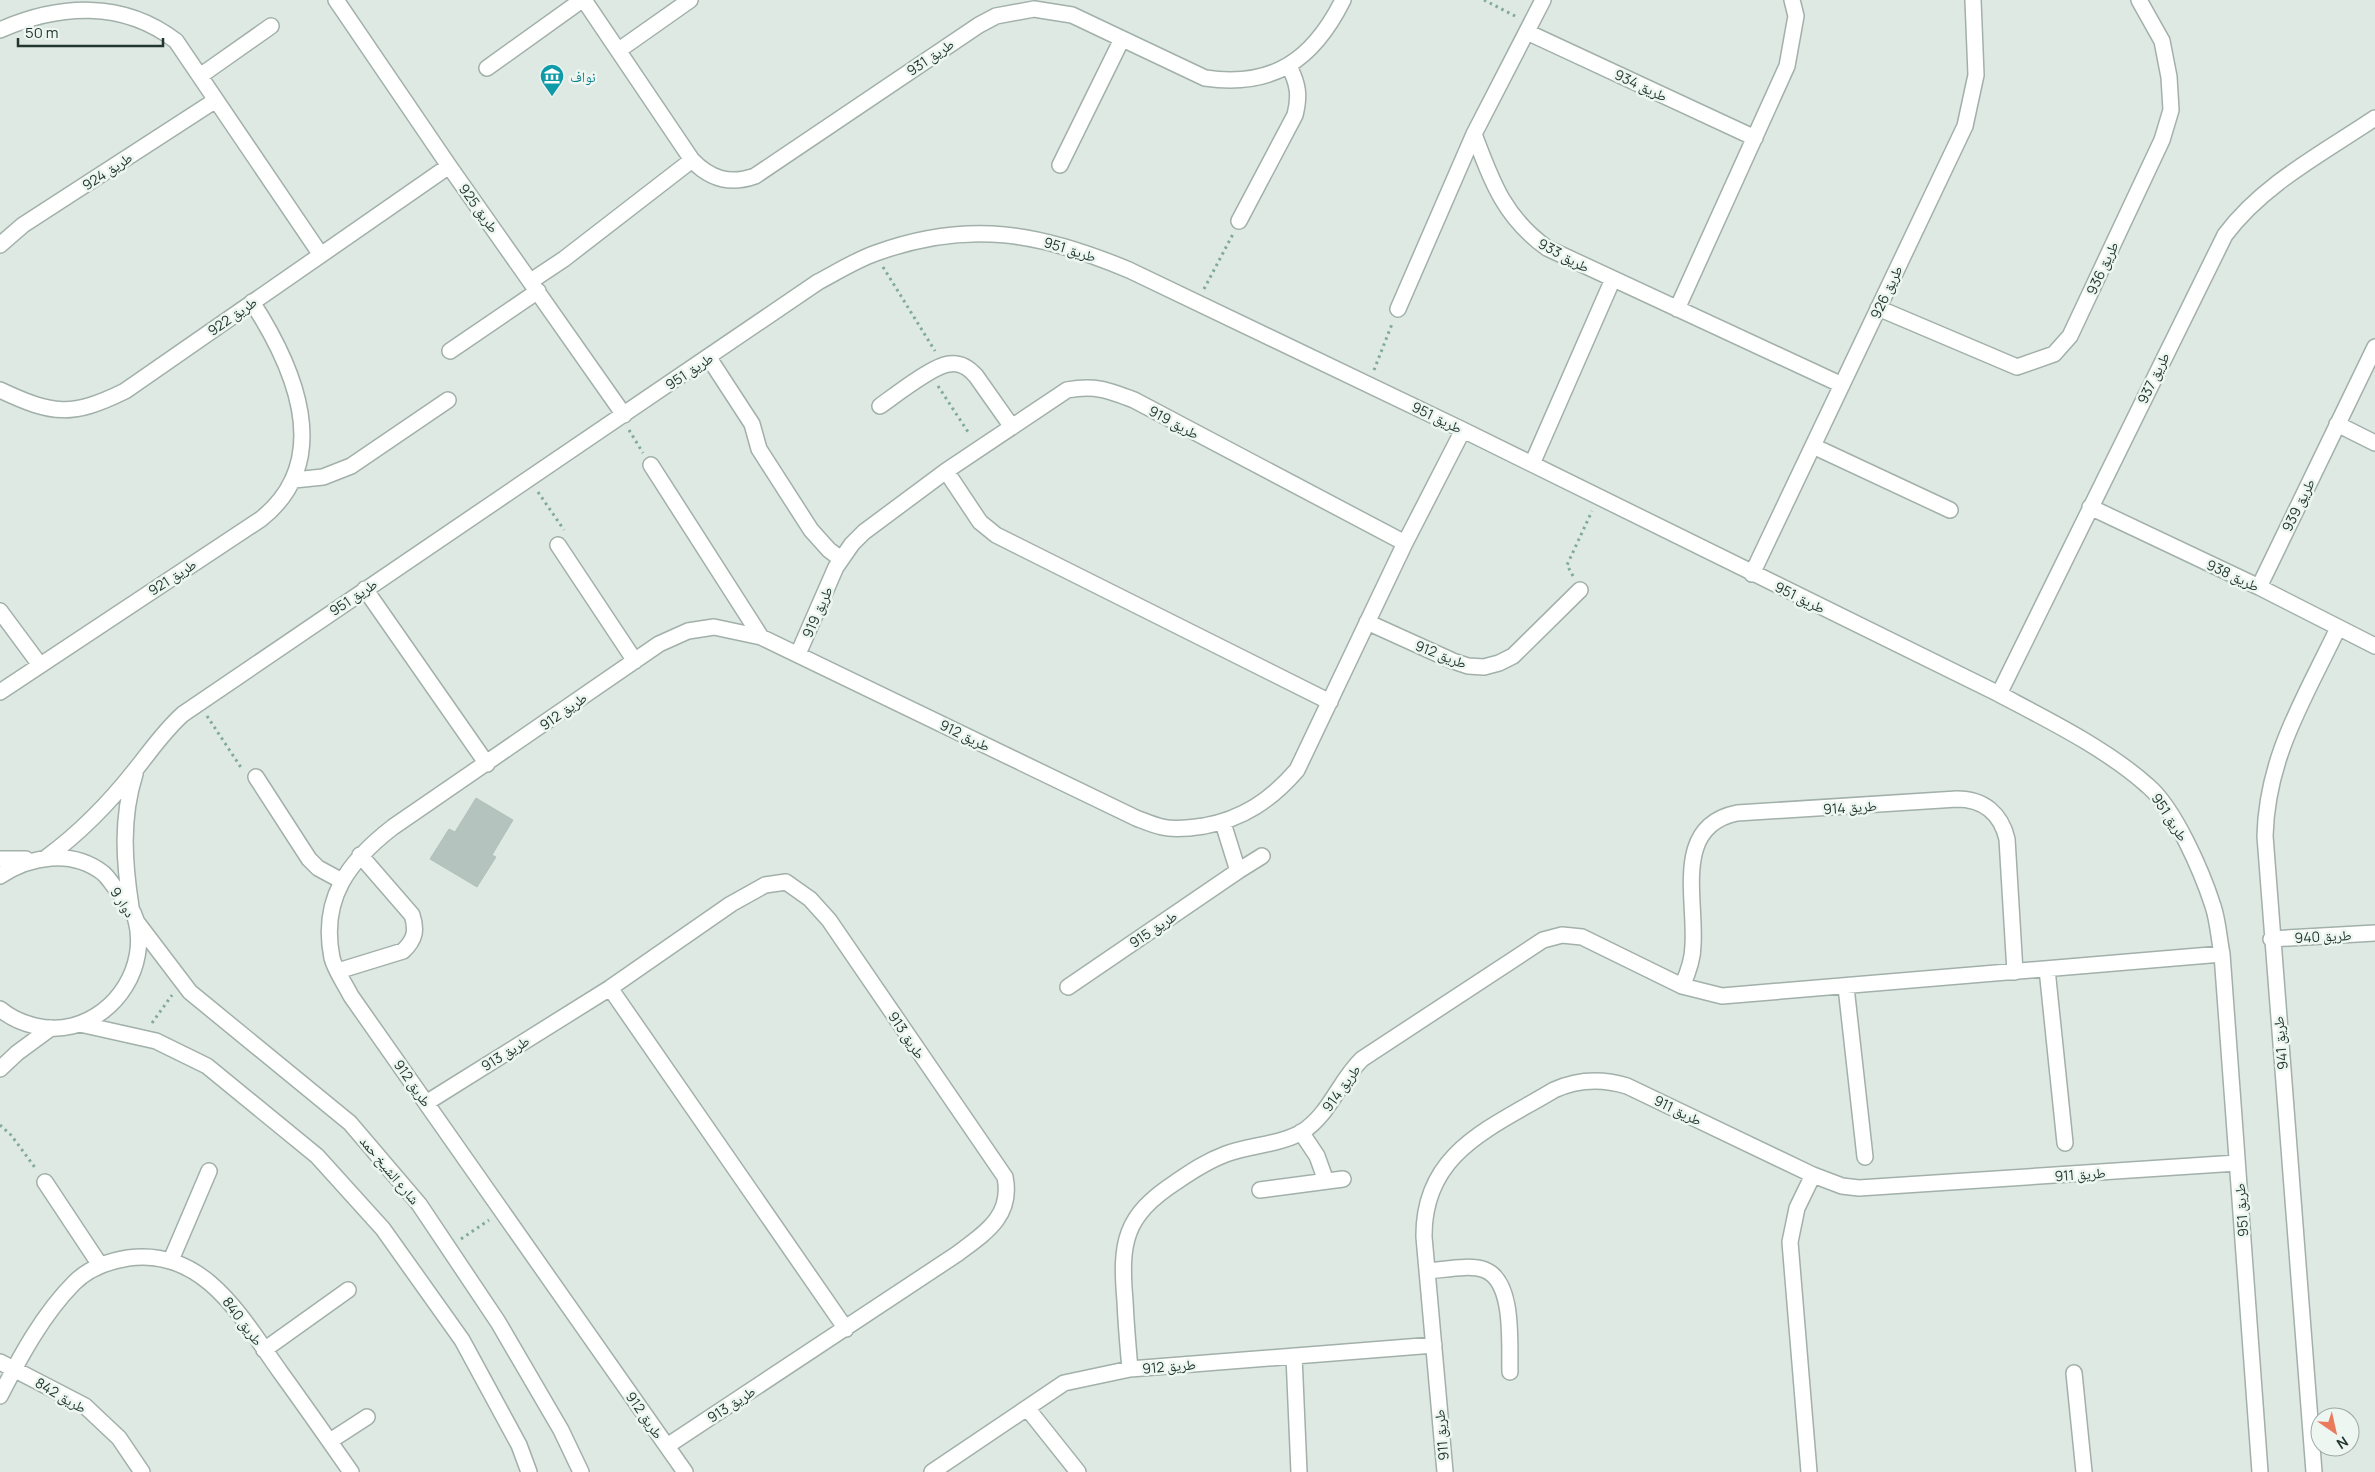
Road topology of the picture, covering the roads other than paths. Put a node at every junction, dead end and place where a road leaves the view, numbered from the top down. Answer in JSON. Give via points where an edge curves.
{"nodes":[{"id":1,"x":336,"y":0,"type":"edge"},
{"id":2,"x":583,"y":0,"type":"edge"},
{"id":3,"x":690,"y":0,"type":"edge"},
{"id":4,"x":1343,"y":0,"type":"edge"},
{"id":5,"x":1543,"y":0,"type":"edge"},
{"id":6,"x":1792,"y":0,"type":"edge"},
{"id":7,"x":1973,"y":0,"type":"edge"},
{"id":8,"x":2139,"y":0,"type":"edge"},
{"id":9,"x":271,"y":26,"type":"dead end"},
{"id":10,"x":1529,"y":28,"type":"junction"},
{"id":11,"x":0,"y":30,"type":"edge"},
{"id":12,"x":1122,"y":39,"type":"junction"},
{"id":13,"x":619,"y":50,"type":"junction"},
{"id":14,"x":1288,"y":66,"type":"junction"},
{"id":15,"x":487,"y":68,"type":"dead end"},
{"id":16,"x":200,"y":76,"type":"junction"},
{"id":17,"x":216,"y":100,"type":"junction"},
{"id":18,"x":2375,"y":118,"type":"edge"},
{"id":19,"x":1474,"y":134,"type":"junction"},
{"id":20,"x":1755,"y":138,"type":"junction"},
{"id":21,"x":692,"y":160,"type":"junction"},
{"id":22,"x":1060,"y":164,"type":"dead end"},
{"id":23,"x":449,"y":166,"type":"junction"},
{"id":24,"x":1239,"y":221,"type":"road end"},
{"id":25,"x":0,"y":245,"type":"edge"},
{"id":26,"x":321,"y":255,"type":"junction"},
{"id":27,"x":1613,"y":279,"type":"junction"},
{"id":28,"x":534,"y":286,"type":"junction"},
{"id":29,"x":252,"y":302,"type":"junction"},
{"id":30,"x":1878,"y":308,"type":"junction"},
{"id":31,"x":1398,"y":309,"type":"road end"},
{"id":32,"x":1677,"y":309,"type":"junction"},
{"id":33,"x":2375,"y":347,"type":"edge"},
{"id":34,"x":450,"y":351,"type":"dead end"},
{"id":35,"x":709,"y":358,"type":"junction"},
{"id":36,"x":1842,"y":385,"type":"junction"},
{"id":37,"x":0,"y":390,"type":"edge"},
{"id":38,"x":448,"y":400,"type":"dead end"},
{"id":39,"x":880,"y":406,"type":"dead end"},
{"id":40,"x":622,"y":416,"type":"junction"},
{"id":41,"x":2337,"y":424,"type":"junction"},
{"id":42,"x":1012,"y":427,"type":"junction"},
{"id":43,"x":1463,"y":430,"type":"junction"},
{"id":44,"x":2375,"y":442,"type":"edge"},
{"id":45,"x":1813,"y":446,"type":"junction"},
{"id":46,"x":651,"y":464,"type":"road end"},
{"id":47,"x":1532,"y":464,"type":"junction"},
{"id":48,"x":946,"y":471,"type":"junction"},
{"id":49,"x":294,"y":480,"type":"junction"},
{"id":50,"x":2090,"y":507,"type":"junction"},
{"id":51,"x":1950,"y":510,"type":"dead end"},
{"id":52,"x":1405,"y":543,"type":"junction"},
{"id":53,"x":558,"y":546,"type":"road end"},
{"id":54,"x":841,"y":558,"type":"junction"},
{"id":55,"x":1752,"y":574,"type":"junction"},
{"id":56,"x":2259,"y":587,"type":"junction"},
{"id":57,"x":365,"y":589,"type":"junction"},
{"id":58,"x":1580,"y":590,"type":"road end"},
{"id":59,"x":0,"y":611,"type":"edge"},
{"id":60,"x":1367,"y":622,"type":"junction"},
{"id":61,"x":2338,"y":628,"type":"junction"},
{"id":62,"x":761,"y":637,"type":"junction"},
{"id":63,"x":2375,"y":646,"type":"edge"},
{"id":64,"x":798,"y":654,"type":"junction"},
{"id":65,"x":635,"y":661,"type":"junction"},
{"id":66,"x":40,"y":665,"type":"junction"},
{"id":67,"x":0,"y":692,"type":"edge"},
{"id":68,"x":1999,"y":694,"type":"junction"},
{"id":69,"x":1330,"y":702,"type":"junction"},
{"id":70,"x":487,"y":764,"type":"junction"},
{"id":71,"x":137,"y":768,"type":"junction"},
{"id":72,"x":256,"y":777,"type":"road end"},
{"id":73,"x":1223,"y":823,"type":"junction"},
{"id":74,"x":360,"y":855,"type":"junction"},
{"id":75,"x":1262,"y":856,"type":"dead end"},
{"id":76,"x":42,"y":858,"type":"junction"},
{"id":77,"x":0,"y":859,"type":"edge"},
{"id":78,"x":1238,"y":872,"type":"junction"},
{"id":79,"x":0,"y":876,"type":"edge"},
{"id":80,"x":342,"y":881,"type":"junction"},
{"id":81,"x":133,"y":914,"type":"junction"},
{"id":82,"x":2375,"y":933,"type":"edge"},
{"id":83,"x":2271,"y":939,"type":"junction"},
{"id":84,"x":2222,"y":954,"type":"junction"},
{"id":85,"x":2047,"y":969,"type":"junction"},
{"id":86,"x":338,"y":971,"type":"junction"},
{"id":87,"x":2015,"y":972,"type":"junction"},
{"id":88,"x":1682,"y":986,"type":"junction"},
{"id":89,"x":1068,"y":987,"type":"dead end"},
{"id":90,"x":1846,"y":987,"type":"junction"},
{"id":91,"x":610,"y":988,"type":"junction"},
{"id":92,"x":0,"y":1009,"type":"edge"},
{"id":93,"x":80,"y":1024,"type":"junction"},
{"id":94,"x":51,"y":1028,"type":"junction"},
{"id":95,"x":0,"y":1069,"type":"edge"},
{"id":96,"x":426,"y":1102,"type":"junction"},
{"id":97,"x":1301,"y":1132,"type":"junction"},
{"id":98,"x":2065,"y":1143,"type":"dead end"},
{"id":99,"x":1865,"y":1156,"type":"dead end"},
{"id":100,"x":2238,"y":1162,"type":"junction"},
{"id":101,"x":209,"y":1171,"type":"dead end"},
{"id":102,"x":1813,"y":1176,"type":"junction"},
{"id":103,"x":1342,"y":1179,"type":"dead end"},
{"id":104,"x":1326,"y":1181,"type":"junction"},
{"id":105,"x":45,"y":1182,"type":"road end"},
{"id":106,"x":1260,"y":1190,"type":"dead end"},
{"id":107,"x":171,"y":1260,"type":"junction"},
{"id":108,"x":100,"y":1265,"type":"junction"},
{"id":109,"x":1427,"y":1271,"type":"junction"},
{"id":110,"x":348,"y":1290,"type":"dead end"},
{"id":111,"x":846,"y":1329,"type":"junction"},
{"id":112,"x":1434,"y":1345,"type":"junction"},
{"id":113,"x":264,"y":1350,"type":"junction"},
{"id":114,"x":1294,"y":1356,"type":"junction"},
{"id":115,"x":0,"y":1362,"type":"edge"},
{"id":116,"x":14,"y":1369,"type":"junction"},
{"id":117,"x":1130,"y":1370,"type":"junction"},
{"id":118,"x":1510,"y":1372,"type":"dead end"},
{"id":119,"x":2074,"y":1373,"type":"dead end"},
{"id":120,"x":0,"y":1396,"type":"edge"},
{"id":121,"x":1027,"y":1408,"type":"junction"},
{"id":122,"x":366,"y":1418,"type":"dead end"},
{"id":123,"x":330,"y":1441,"type":"junction"},
{"id":124,"x":667,"y":1446,"type":"junction"},
{"id":125,"x":142,"y":1472,"type":"edge"},
{"id":126,"x":351,"y":1472,"type":"edge"},
{"id":127,"x":529,"y":1472,"type":"edge"},
{"id":128,"x":581,"y":1472,"type":"edge"},
{"id":129,"x":685,"y":1472,"type":"edge"},
{"id":130,"x":932,"y":1472,"type":"edge"},
{"id":131,"x":1078,"y":1472,"type":"edge"},
{"id":132,"x":1298,"y":1472,"type":"edge"},
{"id":133,"x":1445,"y":1472,"type":"edge"},
{"id":134,"x":1809,"y":1472,"type":"edge"},
{"id":135,"x":2084,"y":1472,"type":"edge"},
{"id":136,"x":2260,"y":1472,"type":"edge"},
{"id":137,"x":2314,"y":1472,"type":"edge"}],
"edges":[{"from":1,"to":23,"type":"street","name":"طريق 925"},
{"from":2,"to":13,"type":"street","name":"طريق 931"},
{"from":2,"to":15,"type":"street"},
{"from":3,"to":13,"type":"street"},
{"from":4,"to":14,"type":"street","name":"طريق 931","via":[[1320,39]]},
{"from":5,"to":10,"type":"street"},
{"from":6,"to":20,"type":"street","via":[[1796,16],[1787,66]]},
{"from":7,"to":30,"type":"street","name":"طريق 926","via":[[1976,75],[1970,109],[1958,142]]},
{"from":8,"to":30,"type":"street","name":"طريق 936","via":[[2162,41],[2171,110],[2162,140],[2070,336],[2054,354],[2017,367]]},
{"from":9,"to":16,"type":"street"},
{"from":10,"to":19,"type":"street"},
{"from":10,"to":20,"type":"street","name":"طريق 934"},
{"from":11,"to":16,"type":"street","via":[[30,18],[66,11],[120,12],[150,23],[170,36]]},
{"from":12,"to":14,"type":"street","name":"طريق 931","via":[[1205,78],[1248,80]]},
{"from":12,"to":21,"type":"street","name":"طريق 931","via":[[1072,15],[1053,11],[1034,9],[996,16],[755,176],[744,180],[720,180],[704,172]]},
{"from":12,"to":22,"type":"street"},
{"from":13,"to":21,"type":"street","name":"طريق 931"},
{"from":14,"to":24,"type":"street","via":[[1297,81],[1299,98],[1294,115]]},
{"from":16,"to":17,"type":"street"},
{"from":17,"to":25,"type":"street","name":"طريق 924","via":[[23,225]]},
{"from":17,"to":26,"type":"street"},
{"from":18,"to":50,"type":"street","name":"طريق 937","via":[[2271,188],[2248,207],[2225,235]]},
{"from":19,"to":27,"type":"street","name":"طريق 933","via":[[1492,182],[1520,226],[1547,248]]},
{"from":19,"to":31,"type":"street"},
{"from":20,"to":32,"type":"street"},
{"from":21,"to":28,"type":"street"},
{"from":23,"to":26,"type":"street","name":"طريق 922"},
{"from":23,"to":28,"type":"street","name":"طريق 925"},
{"from":26,"to":29,"type":"street","name":"طريق 922"},
{"from":27,"to":32,"type":"street","name":"طريق 933"},
{"from":27,"to":47,"type":"street"},
{"from":28,"to":34,"type":"street"},
{"from":28,"to":40,"type":"street","name":"طريق 925"},
{"from":29,"to":37,"type":"street","name":"طريق 922","via":[[125,391],[85,408],[51,410]]},
{"from":29,"to":49,"type":"street","name":"طريق 921","via":[[286,363],[296,396],[302,443]]},
{"from":30,"to":36,"type":"street","name":"طريق 926"},
{"from":32,"to":36,"type":"street","name":"طريق 933"},
{"from":33,"to":41,"type":"street","name":"طريق 939"},
{"from":35,"to":40,"type":"street","name":"طريق 951"},
{"from":35,"to":43,"type":"street","name":"طريق 951","via":[[818,282],[875,254],[954,235],[998,233],[1040,239],[1081,250]]},
{"from":35,"to":54,"type":"street","via":[[752,424],[759,449],[801,513],[819,540]]},
{"from":36,"to":45,"type":"street","name":"طريق 926"},
{"from":38,"to":49,"type":"street","via":[[351,466],[323,477]]},
{"from":39,"to":42,"type":"street","via":[[943,365],[958,364],[971,370]]},
{"from":40,"to":57,"type":"street","name":"طريق 951"},
{"from":41,"to":44,"type":"street"},
{"from":41,"to":56,"type":"street","name":"طريق 939"},
{"from":42,"to":48,"type":"street","name":"طريق 919"},
{"from":42,"to":52,"type":"street","name":"طريق 919","via":[[1067,390],[1085,386],[1103,388],[1134,400]]},
{"from":43,"to":47,"type":"street","name":"طريق 951"},
{"from":43,"to":52,"type":"street","name":"طريق 912"},
{"from":45,"to":51,"type":"street"},
{"from":45,"to":55,"type":"street","name":"طريق 926"},
{"from":46,"to":62,"type":"street"},
{"from":47,"to":55,"type":"street","name":"طريق 951"},
{"from":48,"to":54,"type":"street","name":"طريق 919","via":[[864,532]]},
{"from":48,"to":69,"type":"street","via":[[980,522],[996,535]]},
{"from":49,"to":66,"type":"street","name":"طريق 921","via":[[274,508],[260,519]]},
{"from":50,"to":56,"type":"street","name":"طريق 938"},
{"from":50,"to":68,"type":"street","name":"طريق 937"},
{"from":52,"to":60,"type":"street","name":"طريق 912"},
{"from":53,"to":65,"type":"street"},
{"from":54,"to":64,"type":"street","name":"طريق 919"},
{"from":55,"to":68,"type":"street","name":"طريق 951"},
{"from":56,"to":61,"type":"street","name":"طريق 938"},
{"from":57,"to":70,"type":"street"},
{"from":57,"to":71,"type":"street","name":"طريق 951","via":[[198,703],[158,739]]},
{"from":58,"to":60,"type":"street","name":"طريق 912","via":[[1513,656],[1484,667],[1453,661]]},
{"from":59,"to":66,"type":"street"},
{"from":60,"to":69,"type":"street","name":"طريق 912"},
{"from":61,"to":63,"type":"street","name":"طريق 938"},
{"from":61,"to":83,"type":"street","name":"طريق 941","via":[[2284,740],[2269,787],[2265,836]]},
{"from":62,"to":64,"type":"street","name":"طريق 912"},
{"from":62,"to":65,"type":"street","name":"طريق 912","via":[[714,627],[688,631],[659,644]]},
{"from":64,"to":73,"type":"street","name":"طريق 912","via":[[1136,818],[1163,828]]},
{"from":65,"to":70,"type":"street","name":"طريق 912"},
{"from":66,"to":67,"type":"street","name":"طريق 921"},
{"from":68,"to":84,"type":"street","name":"طريق 951","via":[[2085,740],[2149,786],[2188,844],[2214,906]]},
{"from":69,"to":73,"type":"street","name":"طريق 912","via":[[1297,770],[1261,804],[1243,816]]},
{"from":70,"to":74,"type":"street","name":"طريق 912","via":[[393,827]]},
{"from":71,"to":76,"type":"street","name":"طريق 951","via":[[91,820]]},
{"from":71,"to":81,"type":"street","name":"طريق 951","via":[[128,797],[125,824]]},
{"from":72,"to":80,"type":"street","via":[[308,859]]},
{"from":73,"to":78,"type":"street"},
{"from":74,"to":80,"type":"street","name":"طريق 912"},
{"from":74,"to":86,"type":"street","via":[[412,915],[415,935],[403,951]]},
{"from":75,"to":78,"type":"street","name":"طريق 915"},
{"from":76,"to":77,"type":"street"},
{"from":76,"to":79,"type":"street","name":"دوار 9","via":[[15,866]]},
{"from":76,"to":81,"type":"street","name":"دوار 9","via":[[77,860],[104,874]]},
{"from":78,"to":89,"type":"street","name":"طريق 915"},
{"from":80,"to":86,"type":"street","name":"طريق 912","via":[[328,926],[332,960]]},
{"from":81,"to":93,"type":"street","name":"دوار 9","via":[[138,946],[134,971],[122,994],[103,1012]]},
{"from":81,"to":128,"type":"street","name":"شارع الشيخ حمد","via":[[181,983],[350,1123],[419,1204],[498,1322],[561,1430]]},
{"from":82,"to":83,"type":"street","name":"طريق 940"},
{"from":83,"to":137,"type":"street","name":"طريق 941"},
{"from":84,"to":85,"type":"street","name":"طريق 914"},
{"from":84,"to":100,"type":"street","name":"طريق 951"},
{"from":85,"to":87,"type":"street","name":"طريق 914"},
{"from":85,"to":98,"type":"street"},
{"from":86,"to":96,"type":"street","name":"طريق 912","via":[[351,996]]},
{"from":87,"to":88,"type":"street","name":"طريق 914","via":[[2005,829],[1986,806],[1977,801],[1957,799],[1737,813],[1716,820],[1700,836],[1692,857],[1693,945],[1690,966]]},
{"from":87,"to":90,"type":"street","name":"طريق 914"},
{"from":88,"to":90,"type":"street","name":"طريق 914","via":[[1722,996]]},
{"from":88,"to":97,"type":"street","name":"طريق 914","via":[[1582,937],[1562,935],[1543,940],[1362,1059],[1322,1114]]},
{"from":90,"to":99,"type":"street"},
{"from":91,"to":96,"type":"street","name":"طريق 913"},
{"from":91,"to":111,"type":"street"},
{"from":91,"to":111,"type":"street","name":"طريق 913","via":[[731,904],[765,885],[786,882],[810,899],[829,920],[1004,1177],[1008,1191],[996,1221],[983,1234]]},
{"from":92,"to":94,"type":"street","name":"دوار 9","via":[[28,1025]]},
{"from":93,"to":94,"type":"street","name":"دوار 9"},
{"from":93,"to":127,"type":"street","via":[[156,1041],[207,1066],[317,1156],[384,1229],[462,1340]]},
{"from":94,"to":95,"type":"street"},
{"from":96,"to":124,"type":"street","name":"طريق 912"},
{"from":97,"to":104,"type":"street","via":[[1317,1156]]},
{"from":97,"to":117,"type":"street","name":"طريق 914","via":[[1228,1153],[1201,1165],[1157,1194],[1138,1214],[1126,1238],[1122,1265]]},
{"from":100,"to":102,"type":"street","name":"طريق 911","via":[[1877,1188],[1842,1186]]},
{"from":100,"to":136,"type":"street","name":"طريق 951"},
{"from":101,"to":107,"type":"street"},
{"from":102,"to":109,"type":"street","name":"طريق 911","via":[[1627,1086],[1598,1080],[1568,1084],[1463,1147],[1440,1172],[1432,1187],[1424,1220]]},
{"from":102,"to":134,"type":"street","via":[[1797,1208],[1790,1242]]},
{"from":103,"to":104,"type":"street"},
{"from":104,"to":106,"type":"street"},
{"from":105,"to":108,"type":"street"},
{"from":107,"to":108,"type":"street","name":"طريق 840","via":[[148,1255]]},
{"from":107,"to":113,"type":"street","name":"طريق 840","via":[[202,1276],[233,1304]]},
{"from":108,"to":116,"type":"street","name":"طريق 840","via":[[76,1281],[54,1304]]},
{"from":109,"to":112,"type":"street","name":"طريق 911"},
{"from":109,"to":118,"type":"street","via":[[1477,1268],[1496,1278],[1506,1297]]},
{"from":110,"to":113,"type":"street"},
{"from":111,"to":124,"type":"street","name":"طريق 913"},
{"from":112,"to":114,"type":"street","name":"طريق 912"},
{"from":112,"to":133,"type":"street","name":"طريق 911"},
{"from":113,"to":123,"type":"street","name":"طريق 840"},
{"from":114,"to":117,"type":"street","name":"طريق 912"},
{"from":114,"to":132,"type":"street"},
{"from":115,"to":116,"type":"street"},
{"from":116,"to":120,"type":"street","name":"طريق 840"},
{"from":116,"to":125,"type":"street","name":"طريق 842","via":[[85,1406],[120,1438]]},
{"from":117,"to":121,"type":"street","name":"طريق 912","via":[[1064,1383]]},
{"from":119,"to":135,"type":"street"},
{"from":121,"to":130,"type":"street","name":"طريق 912"},
{"from":121,"to":131,"type":"street"},
{"from":122,"to":123,"type":"street"},
{"from":123,"to":126,"type":"street","name":"طريق 840"},
{"from":124,"to":129,"type":"street","name":"طريق 912"}]}
